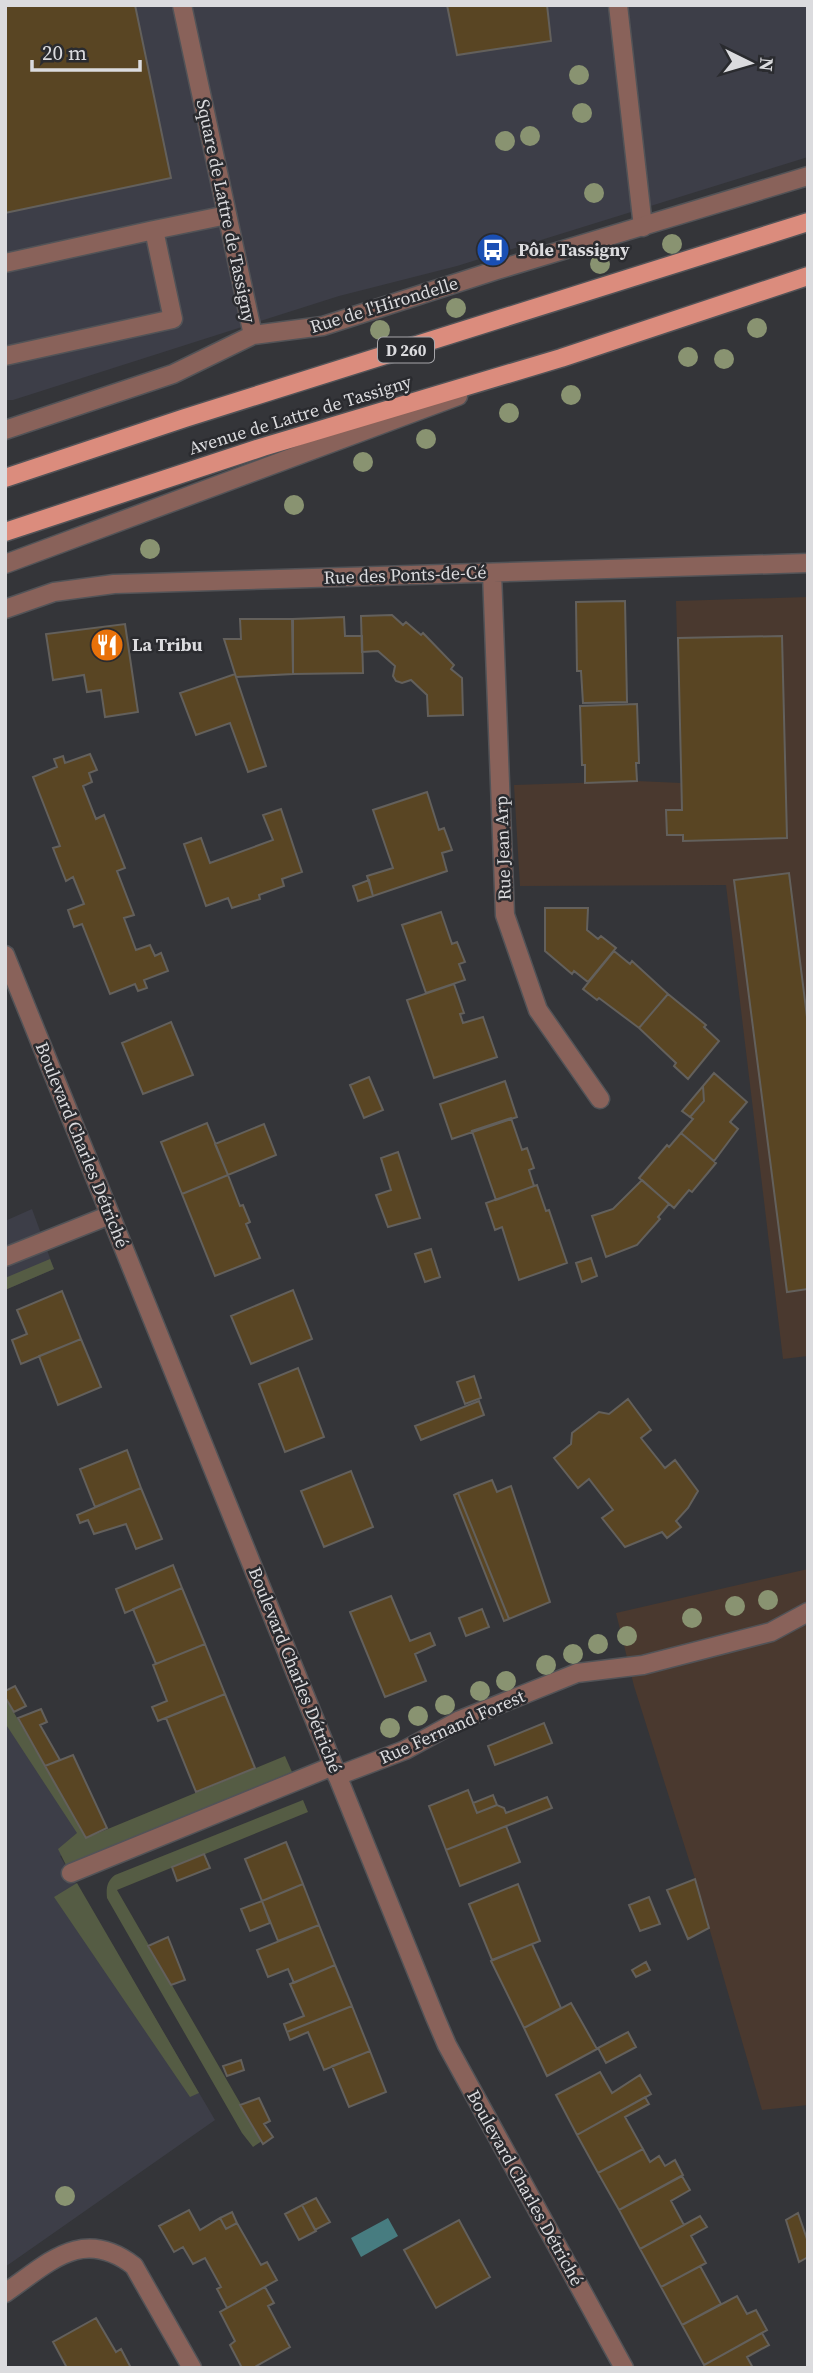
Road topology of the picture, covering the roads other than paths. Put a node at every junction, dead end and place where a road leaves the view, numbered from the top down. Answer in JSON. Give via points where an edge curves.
{"nodes":[{"id":1,"x":182,"y":5,"type":"edge"},
{"id":2,"x":618,"y":5,"type":"edge"},
{"id":3,"x":808,"y":176,"type":"edge"},
{"id":4,"x":227,"y":215,"type":"junction"},
{"id":5,"x":808,"y":222,"type":"edge"},
{"id":6,"x":643,"y":227,"type":"junction"},
{"id":7,"x":154,"y":230,"type":"junction"},
{"id":8,"x":5,"y":263,"type":"edge"},
{"id":9,"x":808,"y":276,"type":"edge"},
{"id":10,"x":253,"y":335,"type":"junction"},
{"id":11,"x":5,"y":356,"type":"edge"},
{"id":12,"x":561,"y":358,"type":"junction"},
{"id":13,"x":5,"y":430,"type":"edge"},
{"id":14,"x":5,"y":478,"type":"edge"},
{"id":15,"x":5,"y":532,"type":"edge"},
{"id":16,"x":808,"y":563,"type":"edge"},
{"id":17,"x":5,"y":564,"type":"edge"},
{"id":18,"x":492,"y":573,"type":"junction"},
{"id":19,"x":5,"y":609,"type":"edge"},
{"id":20,"x":5,"y":954,"type":"edge"},
{"id":21,"x":600,"y":1099,"type":"dead end"},
{"id":22,"x":110,"y":1215,"type":"junction"},
{"id":23,"x":5,"y":1257,"type":"edge"},
{"id":24,"x":808,"y":1612,"type":"edge"},
{"id":25,"x":335,"y":1771,"type":"junction"},
{"id":26,"x":71,"y":1872,"type":"dead end"},
{"id":27,"x":5,"y":2293,"type":"edge"},
{"id":28,"x":192,"y":2368,"type":"edge"},
{"id":29,"x":624,"y":2368,"type":"edge"}],
"edges":[{"from":1,"to":4,"type":"street","name":"Square de Lattre de Tassigny"},
{"from":2,"to":6,"type":"street"},
{"from":3,"to":6,"type":"street","name":"Rue de l'Hirondelle"},
{"from":4,"to":7,"type":"street"},
{"from":4,"to":10,"type":"street","name":"Square de Lattre de Tassigny"},
{"from":5,"to":14,"type":"main road","name":"Avenue de Lattre de Tassigny","number":"D 260"},
{"from":6,"to":10,"type":"street","name":"Rue de l'Hirondelle","via":[[323,326]]},
{"from":7,"to":8,"type":"street"},
{"from":7,"to":11,"type":"street","via":[[173,319]]},
{"from":9,"to":12,"type":"main road","name":"Avenue de Lattre de Tassigny"},
{"from":10,"to":13,"type":"street","name":"Rue de l'Hirondelle","via":[[173,374]]},
{"from":12,"to":15,"type":"main road","name":"Avenue de Lattre de Tassigny","via":[[263,447]]},
{"from":12,"to":17,"type":"street"},
{"from":16,"to":18,"type":"street","name":"Rue des Ponts-de-Cé"},
{"from":18,"to":19,"type":"street","name":"Rue des Ponts-de-Cé","via":[[114,584],[54,592]]},
{"from":18,"to":21,"type":"street","name":"Rue Jean Arp","via":[[505,915],[538,1010]]},
{"from":20,"to":22,"type":"street","name":"Boulevard Charles Détriché"},
{"from":22,"to":23,"type":"street"},
{"from":22,"to":25,"type":"street","name":"Boulevard Charles Détriché"},
{"from":24,"to":25,"type":"street","name":"Rue Fernand Forest","via":[[771,1632],[643,1665],[577,1673],[460,1720],[405,1750]]},
{"from":25,"to":26,"type":"street","name":"Rue Fernand Forest"},
{"from":25,"to":29,"type":"street","name":"Boulevard Charles Détriché","via":[[447,2045]]},
{"from":27,"to":28,"type":"street","via":[[63,2253],[79,2248],[121,2256],[134,2266]]}]}
